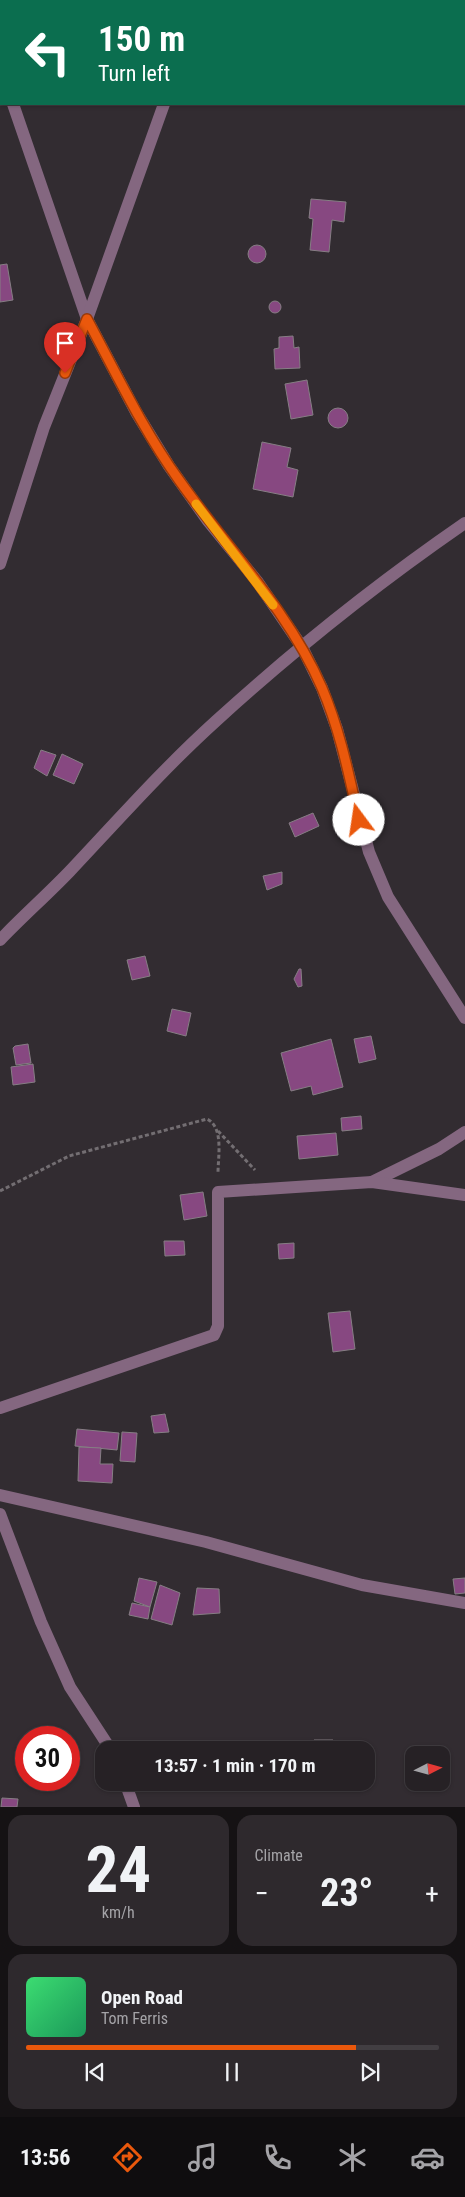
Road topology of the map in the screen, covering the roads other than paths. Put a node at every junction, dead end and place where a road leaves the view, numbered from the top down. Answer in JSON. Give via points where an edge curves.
{"nodes":[{"id":1,"x":13,"y":105,"type":"edge"},
{"id":2,"x":164,"y":105,"type":"edge"},
{"id":3,"x":87,"y":319,"type":"junction"},
{"id":4,"x":465,"y":523,"type":"edge"},
{"id":5,"x":0,"y":564,"type":"edge"},
{"id":6,"x":302,"y":647,"type":"junction"},
{"id":7,"x":0,"y":940,"type":"edge"},
{"id":8,"x":465,"y":1018,"type":"edge"},
{"id":9,"x":465,"y":1132,"type":"edge"},
{"id":10,"x":372,"y":1182,"type":"junction"},
{"id":11,"x":465,"y":1195,"type":"edge"},
{"id":12,"x":0,"y":1408,"type":"edge"},
{"id":13,"x":0,"y":1495,"type":"edge"},
{"id":14,"x":0,"y":1514,"type":"edge"},
{"id":15,"x":465,"y":1603,"type":"edge"},
{"id":16,"x":105,"y":1741,"type":"edge"},
{"id":17,"x":128,"y":1791,"type":"edge"},
{"id":18,"x":134,"y":1807,"type":"edge"}],
"edges":[{"from":1,"to":3,"type":"street"},
{"from":2,"to":3,"type":"street"},
{"from":3,"to":5,"type":"street","via":[[44,427]]},
{"from":3,"to":6,"type":"street","via":[[136,412],[169,466]]},
{"from":4,"to":6,"type":"street","via":[[424,551]]},
{"from":6,"to":7,"type":"street","via":[[160,774]]},
{"from":6,"to":8,"type":"street","via":[[337,729],[369,852],[388,897]]},
{"from":9,"to":10,"type":"street","via":[[439,1150]]},
{"from":10,"to":11,"type":"street"},
{"from":10,"to":12,"type":"street","via":[[218,1192],[218,1326],[214,1335]]},
{"from":13,"to":15,"type":"street","via":[[206,1542],[362,1585]]},
{"from":14,"to":16,"type":"street","via":[[41,1622],[70,1687]]},
{"from":17,"to":18,"type":"street"}]}
